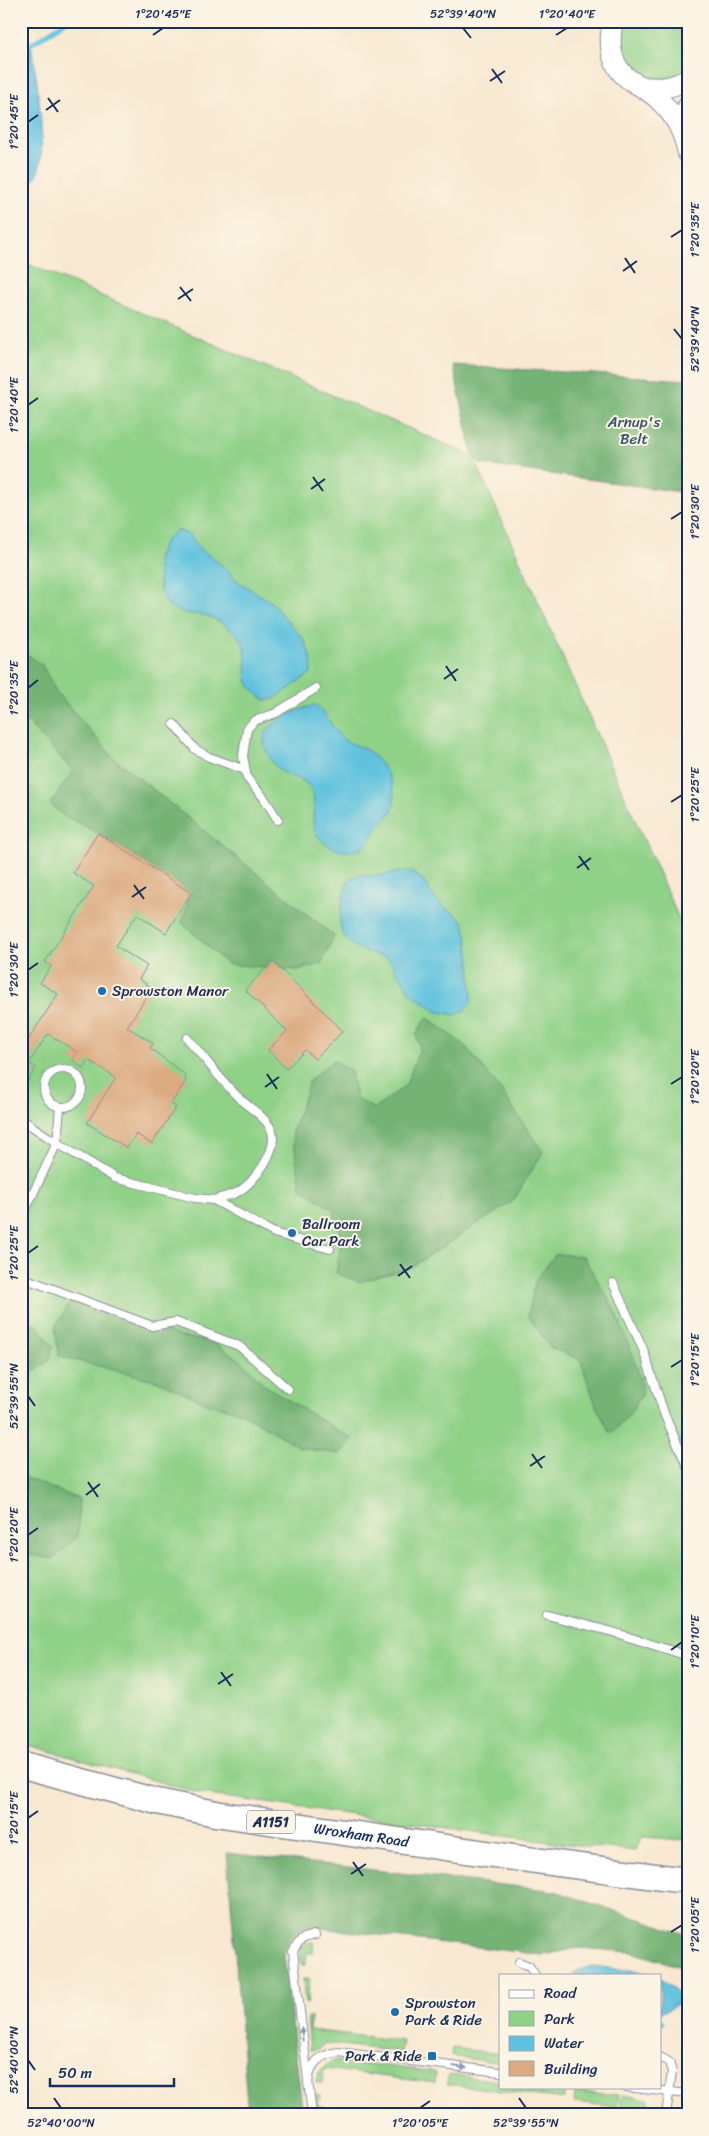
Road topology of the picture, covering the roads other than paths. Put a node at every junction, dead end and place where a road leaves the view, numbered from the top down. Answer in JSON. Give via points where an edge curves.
{"nodes":[{"id":1,"x":614,"y":21,"type":"edge"},
{"id":2,"x":688,"y":79,"type":"edge"},
{"id":3,"x":643,"y":86,"type":"junction"},
{"id":4,"x":688,"y":106,"type":"edge"},
{"id":5,"x":686,"y":144,"type":"edge"},
{"id":6,"x":316,"y":688,"type":"dead end"},
{"id":7,"x":174,"y":724,"type":"dead end"},
{"id":8,"x":246,"y":770,"type":"junction"},
{"id":9,"x":278,"y":820,"type":"dead end"},
{"id":10,"x":187,"y":1038,"type":"dead end"},
{"id":11,"x":60,"y":1108,"type":"junction"},
{"id":12,"x":21,"y":1119,"type":"edge"},
{"id":13,"x":56,"y":1143,"type":"junction"},
{"id":14,"x":214,"y":1200,"type":"junction"},
{"id":15,"x":21,"y":1219,"type":"edge"},
{"id":16,"x":330,"y":1249,"type":"dead end"},
{"id":17,"x":21,"y":1277,"type":"edge"},
{"id":18,"x":613,"y":1283,"type":"dead end"},
{"id":19,"x":288,"y":1389,"type":"dead end"},
{"id":20,"x":688,"y":1468,"type":"edge"},
{"id":21,"x":547,"y":1615,"type":"dead end"},
{"id":22,"x":688,"y":1656,"type":"edge"},
{"id":23,"x":21,"y":1765,"type":"edge"},
{"id":24,"x":683,"y":1881,"type":"edge"},
{"id":25,"x":315,"y":1935,"type":"dead end"},
{"id":26,"x":518,"y":1962,"type":"dead end"},
{"id":27,"x":534,"y":1974,"type":"edge"},
{"id":28,"x":662,"y":2058,"type":"edge"},
{"id":29,"x":499,"y":2072,"type":"edge"},
{"id":30,"x":308,"y":2082,"type":"junction"},
{"id":31,"x":634,"y":2088,"type":"edge"},
{"id":32,"x":668,"y":2092,"type":"junction"},
{"id":33,"x":688,"y":2094,"type":"edge"},
{"id":34,"x":312,"y":2115,"type":"edge"},
{"id":35,"x":666,"y":2115,"type":"edge"}],
"edges":[{"from":1,"to":3,"type":"street","via":[[610,36],[611,53],[618,68]]},
{"from":2,"to":3,"type":"street","via":[[660,89]]},
{"from":3,"to":5,"type":"street","via":[[676,119]]},
{"from":4,"to":5,"type":"street"},
{"from":6,"to":8,"type":"lane","via":[[276,713],[254,721],[247,729],[243,756]]},
{"from":7,"to":8,"type":"lane","via":[[195,749]]},
{"from":8,"to":9,"type":"lane","via":[[247,778]]},
{"from":10,"to":14,"type":"lane","via":[[222,1081],[241,1101],[261,1114],[272,1128],[274,1145],[253,1181]]},
{"from":11,"to":11,"type":"lane","via":[[49,1101],[44,1089],[48,1076],[66,1069],[77,1075],[82,1091],[72,1106]]},
{"from":11,"to":13,"type":"lane"},
{"from":12,"to":13,"type":"lane"},
{"from":13,"to":14,"type":"lane","via":[[115,1178]]},
{"from":13,"to":15,"type":"lane"},
{"from":14,"to":16,"type":"lane","via":[[274,1234]]},
{"from":17,"to":19,"type":"lane","via":[[152,1326],[176,1322],[239,1346]]},
{"from":18,"to":20,"type":"lane","via":[[643,1350],[665,1416]]},
{"from":21,"to":22,"type":"lane"},
{"from":23,"to":24,"type":"main road","name":"Wroxham Road","number":"A1151","via":[[155,1802],[218,1814]]},
{"from":30,"to":25,"type":"lane","one_way":true,"via":[[293,1952],[298,1941]]},
{"from":26,"to":27,"type":"lane","via":[[529,1966]]},
{"from":28,"to":32,"type":"lane","via":[[669,2062],[672,2072]]},
{"from":30,"to":29,"type":"lane","one_way":true,"via":[[315,2062],[324,2054],[338,2052]]},
{"from":30,"to":34,"type":"lane"},
{"from":31,"to":32,"type":"lane"},
{"from":32,"to":33,"type":"lane"},
{"from":32,"to":35,"type":"lane"}]}
